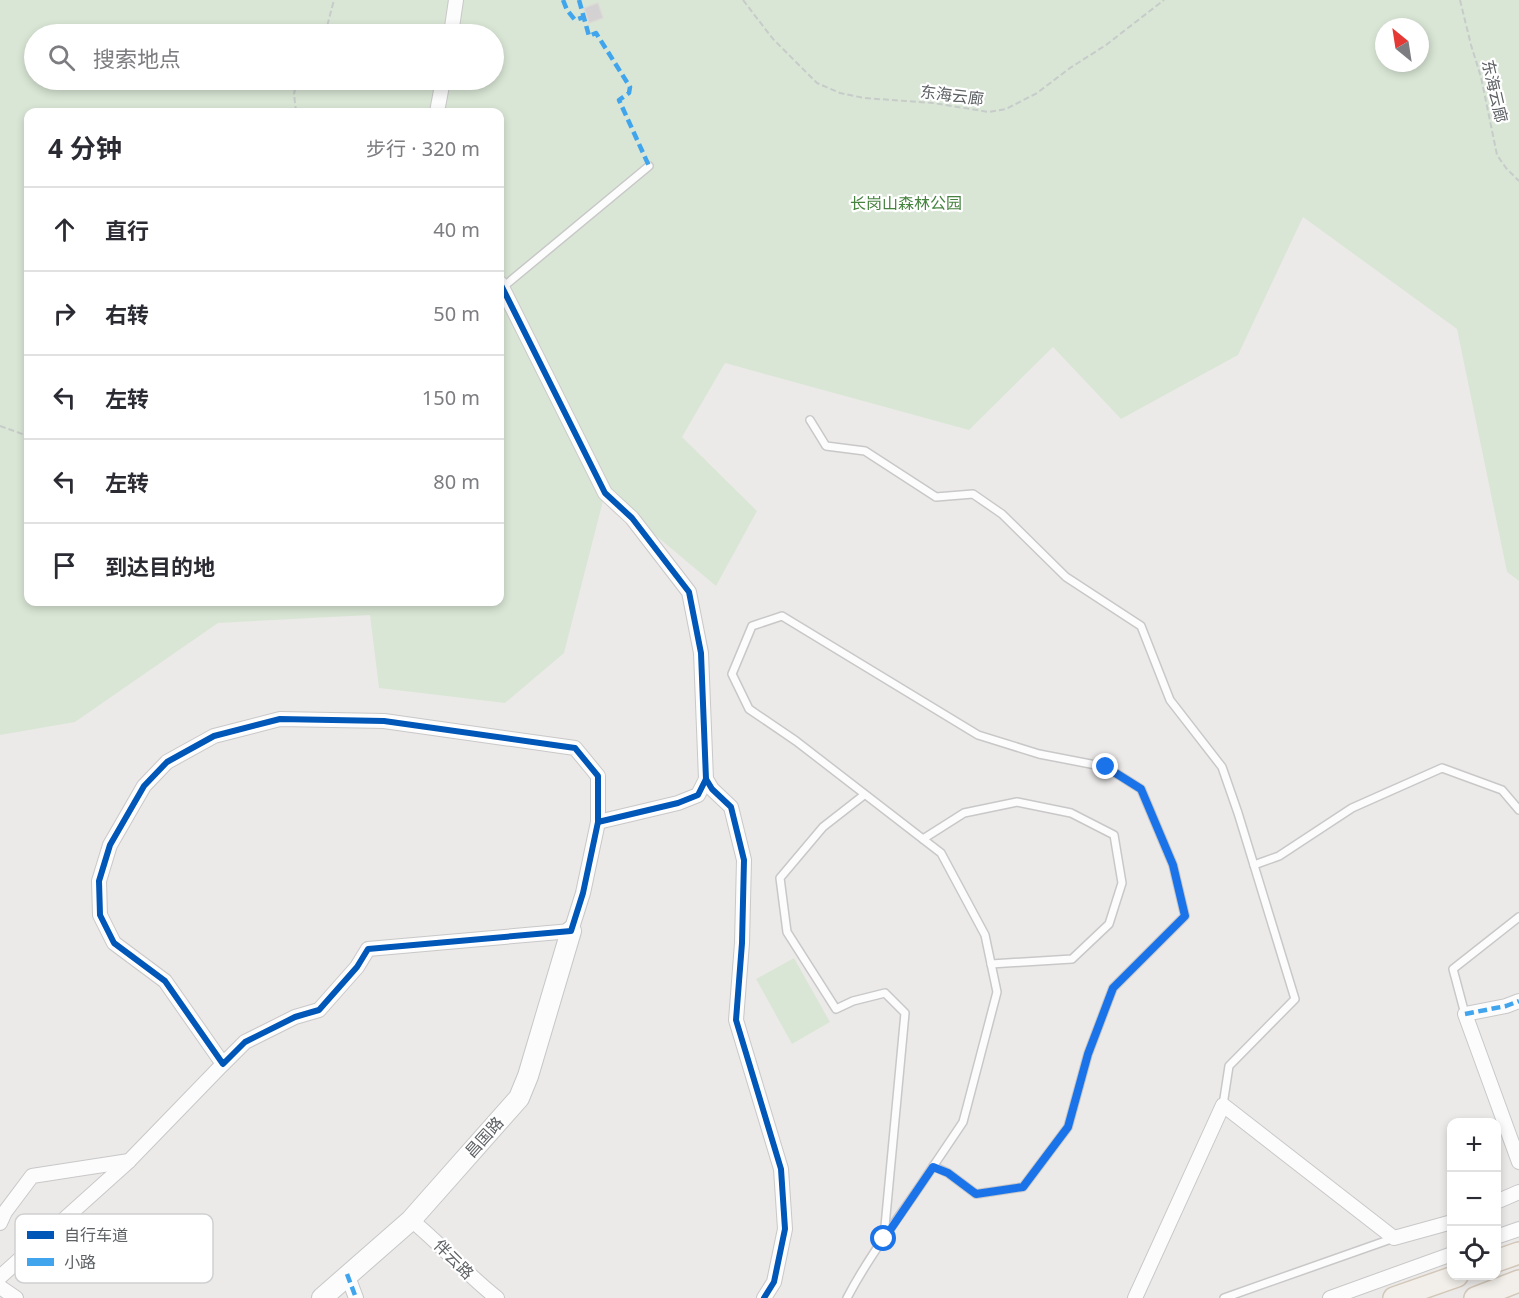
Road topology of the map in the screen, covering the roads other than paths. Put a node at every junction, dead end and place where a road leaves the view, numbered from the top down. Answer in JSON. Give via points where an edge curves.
{"nodes":[{"id":1,"x":456,"y":0,"type":"edge"},
{"id":2,"x":452,"y":24,"type":"edge"},
{"id":3,"x":441,"y":90,"type":"edge"},
{"id":4,"x":438,"y":108,"type":"edge"},
{"id":5,"x":649,"y":166,"type":"dead end"},
{"id":6,"x":504,"y":283,"type":"edge"},
{"id":7,"x":504,"y":291,"type":"edge"},
{"id":8,"x":810,"y":420,"type":"dead end"},
{"id":9,"x":706,"y":779,"type":"junction"},
{"id":10,"x":864,"y":795,"type":"junction"},
{"id":11,"x":1519,"y":810,"type":"edge"},
{"id":12,"x":598,"y":822,"type":"junction"},
{"id":13,"x":923,"y":839,"type":"junction"},
{"id":14,"x":1254,"y":865,"type":"junction"},
{"id":15,"x":1519,"y":917,"type":"edge"},
{"id":16,"x":571,"y":931,"type":"junction"},
{"id":17,"x":991,"y":964,"type":"junction"},
{"id":18,"x":1519,"y":1001,"type":"edge"},
{"id":19,"x":1465,"y":1014,"type":"junction"},
{"id":20,"x":223,"y":1064,"type":"junction"},
{"id":21,"x":1223,"y":1105,"type":"junction"},
{"id":22,"x":129,"y":1161,"type":"junction"},
{"id":23,"x":1519,"y":1162,"type":"edge"},
{"id":24,"x":933,"y":1167,"type":"junction"},
{"id":25,"x":1519,"y":1192,"type":"edge"},
{"id":26,"x":1501,"y":1200,"type":"edge"},
{"id":27,"x":70,"y":1214,"type":"edge"},
{"id":28,"x":411,"y":1220,"type":"junction"},
{"id":29,"x":0,"y":1223,"type":"edge"},
{"id":30,"x":1447,"y":1223,"type":"edge"},
{"id":31,"x":1519,"y":1229,"type":"edge"},
{"id":32,"x":1501,"y":1236,"type":"edge"},
{"id":33,"x":1394,"y":1238,"type":"junction"},
{"id":34,"x":884,"y":1239,"type":"junction"},
{"id":35,"x":1519,"y":1253,"type":"edge"},
{"id":36,"x":1447,"y":1256,"type":"edge"},
{"id":37,"x":1501,"y":1260,"type":"edge"},
{"id":38,"x":15,"y":1264,"type":"edge"},
{"id":39,"x":347,"y":1274,"type":"junction"},
{"id":40,"x":0,"y":1277,"type":"edge"},
{"id":41,"x":1447,"y":1278,"type":"edge"},
{"id":42,"x":1519,"y":1281,"type":"edge"},
{"id":43,"x":0,"y":1287,"type":"edge"},
{"id":44,"x":16,"y":1298,"type":"edge"},
{"id":45,"x":322,"y":1298,"type":"edge"},
{"id":46,"x":356,"y":1298,"type":"edge"},
{"id":47,"x":497,"y":1298,"type":"edge"},
{"id":48,"x":764,"y":1298,"type":"edge"},
{"id":49,"x":847,"y":1298,"type":"edge"},
{"id":50,"x":1135,"y":1298,"type":"edge"},
{"id":51,"x":1224,"y":1298,"type":"edge"},
{"id":52,"x":1330,"y":1298,"type":"edge"},
{"id":53,"x":1394,"y":1298,"type":"edge"},
{"id":54,"x":1475,"y":1298,"type":"edge"}],
"edges":[{"from":1,"to":2,"type":"street"},
{"from":3,"to":4,"type":"street"},
{"from":5,"to":6,"type":"lane"},
{"from":7,"to":9,"type":"street","via":[[605,493],[632,518],[689,592],[701,653]]},
{"from":8,"to":14,"type":"lane","via":[[826,446],[865,451],[936,497],[973,494],[1002,514],[1066,577],[1141,626],[1170,700],[1222,767]]},
{"from":9,"to":12,"type":"street","via":[[698,795]]},
{"from":9,"to":48,"type":"street","via":[[731,807],[744,860],[736,1020],[781,1169],[785,1229],[774,1282]]},
{"from":10,"to":13,"type":"lane"},
{"from":10,"to":24,"type":"lane","via":[[749,709],[732,674],[752,626],[782,616],[978,735],[1039,754],[1106,767],[1141,789],[1173,865],[1185,916],[1113,988],[1088,1054],[1068,1127],[1023,1187],[976,1194]]},
{"from":10,"to":34,"type":"lane","via":[[823,826],[780,878],[787,932],[836,1009],[885,993],[905,1014]]},
{"from":11,"to":14,"type":"lane","via":[[1502,790],[1442,768],[1352,808],[1279,856]]},
{"from":12,"to":16,"type":"street"},
{"from":12,"to":20,"type":"street","via":[[598,776],[575,748],[384,722],[280,719],[214,736],[167,762],[144,786],[110,845],[99,881],[100,915],[114,944],[165,981]]},
{"from":13,"to":17,"type":"lane","via":[[941,853],[985,934]]},
{"from":13,"to":17,"type":"lane","via":[[964,813],[1017,802],[1071,813],[1114,835],[1122,883],[1109,924],[1072,959]]},
{"from":14,"to":21,"type":"lane","via":[[1295,999],[1229,1066]]},
{"from":15,"to":19,"type":"lane","via":[[1453,969]]},
{"from":16,"to":20,"type":"street","via":[[368,949],[319,1010],[295,1017],[245,1042]]},
{"from":16,"to":28,"type":"main road","name":"昌国路","via":[[519,1098]]},
{"from":17,"to":24,"type":"lane","via":[[997,992],[963,1122]]},
{"from":18,"to":19,"type":"street"},
{"from":19,"to":23,"type":"street"},
{"from":20,"to":22,"type":"street"},
{"from":21,"to":33,"type":"street"},
{"from":21,"to":50,"type":"street"},
{"from":22,"to":27,"type":"street"},
{"from":22,"to":29,"type":"street","via":[[32,1176]]},
{"from":24,"to":34,"type":"lane"},
{"from":25,"to":26,"type":"street"},
{"from":28,"to":39,"type":"main road","name":"昌国路"},
{"from":28,"to":47,"type":"street","name":"伴云路"},
{"from":30,"to":33,"type":"street"},
{"from":31,"to":32,"type":"street"},
{"from":33,"to":51,"type":"lane"},
{"from":34,"to":49,"type":"lane"},
{"from":35,"to":37,"type":"main road"},
{"from":36,"to":52,"type":"street"},
{"from":38,"to":40,"type":"street"},
{"from":39,"to":45,"type":"main road","name":"昌国路"},
{"from":39,"to":46,"type":"street"},
{"from":41,"to":53,"type":"main road"},
{"from":42,"to":54,"type":"main road"},
{"from":43,"to":44,"type":"street"}]}
